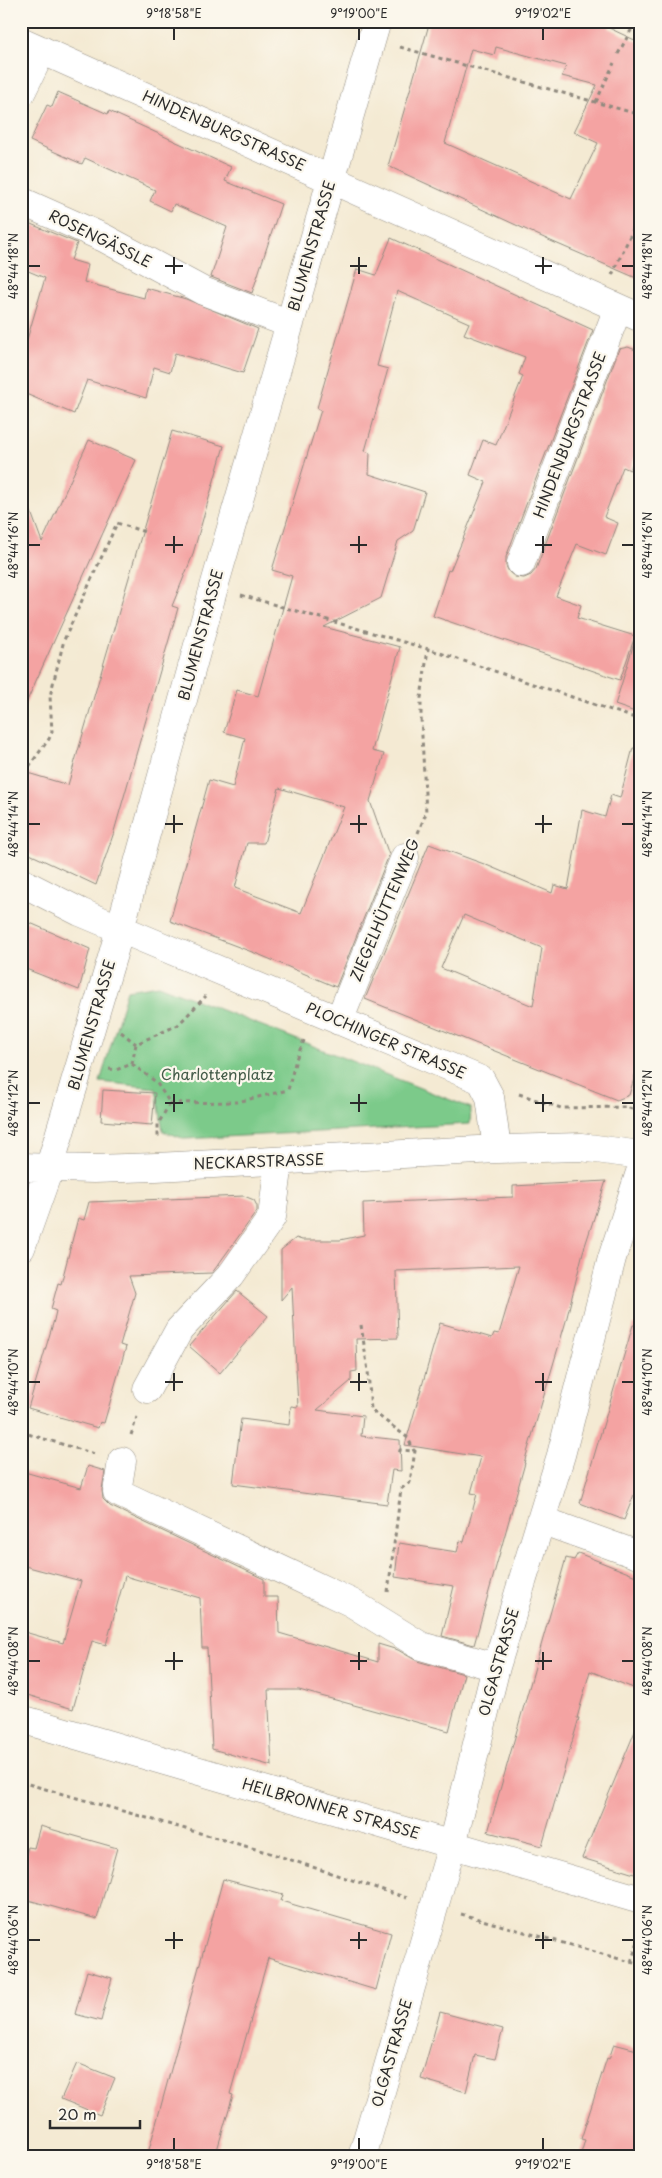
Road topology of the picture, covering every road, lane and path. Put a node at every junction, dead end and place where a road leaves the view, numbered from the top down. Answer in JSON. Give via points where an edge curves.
{"nodes":[{"id":1,"x":377,"y":21,"type":"edge"},
{"id":2,"x":636,"y":21,"type":"edge"},
{"id":3,"x":32,"y":45,"type":"edge"},
{"id":4,"x":392,"y":45,"type":"dead end"},
{"id":5,"x":618,"y":54,"type":"dead end"},
{"id":6,"x":614,"y":63,"type":"dead end"},
{"id":7,"x":21,"y":93,"type":"edge"},
{"id":8,"x":596,"y":102,"type":"junction"},
{"id":9,"x":641,"y":115,"type":"edge"},
{"id":10,"x":331,"y":179,"type":"junction"},
{"id":11,"x":21,"y":200,"type":"edge"},
{"id":12,"x":641,"y":212,"type":"edge"},
{"id":13,"x":620,"y":309,"type":"edge"},
{"id":14,"x":290,"y":324,"type":"junction"},
{"id":15,"x":148,"y":534,"type":"dead end"},
{"id":16,"x":521,"y":563,"type":"dead end"},
{"id":17,"x":214,"y":587,"type":"junction"},
{"id":18,"x":428,"y":648,"type":"junction"},
{"id":19,"x":641,"y":720,"type":"edge"},
{"id":20,"x":21,"y":789,"type":"edge"},
{"id":21,"x":405,"y":856,"type":"joint"},
{"id":22,"x":21,"y":882,"type":"edge"},
{"id":23,"x":120,"y":929,"type":"junction"},
{"id":24,"x":228,"y":973,"type":"junction"},
{"id":25,"x":327,"y":1017,"type":"junction"},
{"id":26,"x":132,"y":1064,"type":"junction"},
{"id":27,"x":80,"y":1067,"type":"junction"},
{"id":28,"x":481,"y":1080,"type":"junction"},
{"id":29,"x":170,"y":1103,"type":"junction"},
{"id":30,"x":641,"y":1112,"type":"edge"},
{"id":31,"x":497,"y":1150,"type":"junction"},
{"id":32,"x":641,"y":1155,"type":"edge"},
{"id":33,"x":279,"y":1162,"type":"junction"},
{"id":34,"x":156,"y":1166,"type":"junction"},
{"id":35,"x":21,"y":1167,"type":"edge"},
{"id":36,"x":49,"y":1168,"type":"junction"},
{"id":37,"x":641,"y":1170,"type":"edge"},
{"id":38,"x":21,"y":1248,"type":"edge"},
{"id":39,"x":361,"y":1325,"type":"dead end"},
{"id":40,"x":147,"y":1389,"type":"joint"},
{"id":41,"x":21,"y":1432,"type":"edge"},
{"id":42,"x":415,"y":1451,"type":"junction"},
{"id":43,"x":399,"y":1455,"type":"dead end"},
{"id":44,"x":122,"y":1462,"type":"junction"},
{"id":45,"x":541,"y":1520,"type":"junction"},
{"id":46,"x":641,"y":1556,"type":"edge"},
{"id":47,"x":379,"y":1621,"type":"junction"},
{"id":48,"x":496,"y":1667,"type":"junction"},
{"id":49,"x":21,"y":1719,"type":"edge"},
{"id":50,"x":21,"y":1782,"type":"edge"},
{"id":51,"x":452,"y":1845,"type":"junction"},
{"id":52,"x":273,"y":1854,"type":"dead end"},
{"id":53,"x":641,"y":1900,"type":"edge"},
{"id":54,"x":641,"y":1933,"type":"edge"},
{"id":55,"x":631,"y":1962,"type":"dead end"},
{"id":56,"x":362,"y":2157,"type":"edge"}],
"edges":[{"from":1,"to":10,"type":"street","name":"BLUMENSTRASSE"},
{"from":2,"to":5,"type":"path"},
{"from":3,"to":7,"type":"street"},
{"from":3,"to":10,"type":"street","name":"HINDENBURGSTRASSE"},
{"from":4,"to":8,"type":"path"},
{"from":6,"to":8,"type":"path"},
{"from":8,"to":9,"type":"path"},
{"from":10,"to":13,"type":"street","name":"HINDENBURGSTRASSE"},
{"from":10,"to":14,"type":"street","name":"BLUMENSTRASSE"},
{"from":11,"to":14,"type":"street","name":"ROSENGÄSSLE","via":[[104,238],[203,291]]},
{"from":12,"to":13,"type":"path"},
{"from":13,"to":16,"type":"street","name":"HINDENBURGSTRASSE"},
{"from":14,"to":17,"type":"street","name":"BLUMENSTRASSE"},
{"from":15,"to":20,"type":"path","via":[[117,523],[64,640],[50,696],[52,732],[30,765]]},
{"from":17,"to":18,"type":"path"},
{"from":17,"to":23,"type":"street","name":"BLUMENSTRASSE"},
{"from":18,"to":19,"type":"path"},
{"from":18,"to":21,"type":"path","name":"ZIEGELHÜTTENWEG","via":[[421,698],[426,813]]},
{"from":21,"to":25,"type":"street","name":"ZIEGELHÜTTENWEG"},
{"from":22,"to":23,"type":"street","name":"PLOCHINGER STRASSE"},
{"from":23,"to":24,"type":"street","name":"PLOCHINGER STRASSE"},
{"from":23,"to":27,"type":"street","name":"BLUMENSTRASSE"},
{"from":24,"to":25,"type":"street","name":"PLOCHINGER STRASSE"},
{"from":24,"to":26,"type":"path","via":[[178,1025],[136,1044]]},
{"from":25,"to":28,"type":"street","name":"PLOCHINGER STRASSE"},
{"from":25,"to":29,"type":"path","via":[[296,1058],[288,1090],[237,1102]]},
{"from":26,"to":27,"type":"path","via":[[116,1070]]},
{"from":26,"to":29,"type":"path","via":[[156,1082]]},
{"from":27,"to":36,"type":"street","name":"BLUMENSTRASSE"},
{"from":28,"to":30,"type":"path","via":[[561,1108],[626,1107]]},
{"from":28,"to":31,"type":"street","name":"PLOCHINGER STRASSE","via":[[490,1097]]},
{"from":29,"to":34,"type":"path","via":[[158,1124]]},
{"from":31,"to":32,"type":"street","via":[[581,1148]]},
{"from":31,"to":33,"type":"street","name":"NECKARSTRASSE"},
{"from":33,"to":34,"type":"street","name":"NECKARSTRASSE"},
{"from":33,"to":40,"type":"street","via":[[272,1217],[231,1275],[179,1330]]},
{"from":34,"to":36,"type":"street","name":"NECKARSTRASSE"},
{"from":35,"to":36,"type":"street","name":"NECKARSTRASSE"},
{"from":36,"to":38,"type":"street","name":"BLUMENSTRASSE"},
{"from":37,"to":45,"type":"street","name":"OLGASTRASSE","via":[[612,1258]]},
{"from":39,"to":42,"type":"path","via":[[371,1410],[408,1438]]},
{"from":40,"to":44,"type":"path"},
{"from":41,"to":44,"type":"path"},
{"from":42,"to":43,"type":"path","via":[[400,1450]]},
{"from":42,"to":47,"type":"path","via":[[410,1482],[401,1489],[386,1603]]},
{"from":44,"to":47,"type":"street","via":[[117,1492],[338,1595]]},
{"from":45,"to":46,"type":"street"},
{"from":45,"to":48,"type":"street","name":"OLGASTRASSE"},
{"from":47,"to":48,"type":"street","via":[[430,1650]]},
{"from":48,"to":51,"type":"street","name":"OLGASTRASSE"},
{"from":49,"to":51,"type":"street","name":"HEILBRONNER STRASSE"},
{"from":50,"to":52,"type":"path"},
{"from":51,"to":53,"type":"street","name":"HEILBRONNER STRASSE"},
{"from":51,"to":56,"type":"street","name":"OLGASTRASSE"},
{"from":54,"to":55,"type":"path"}]}
